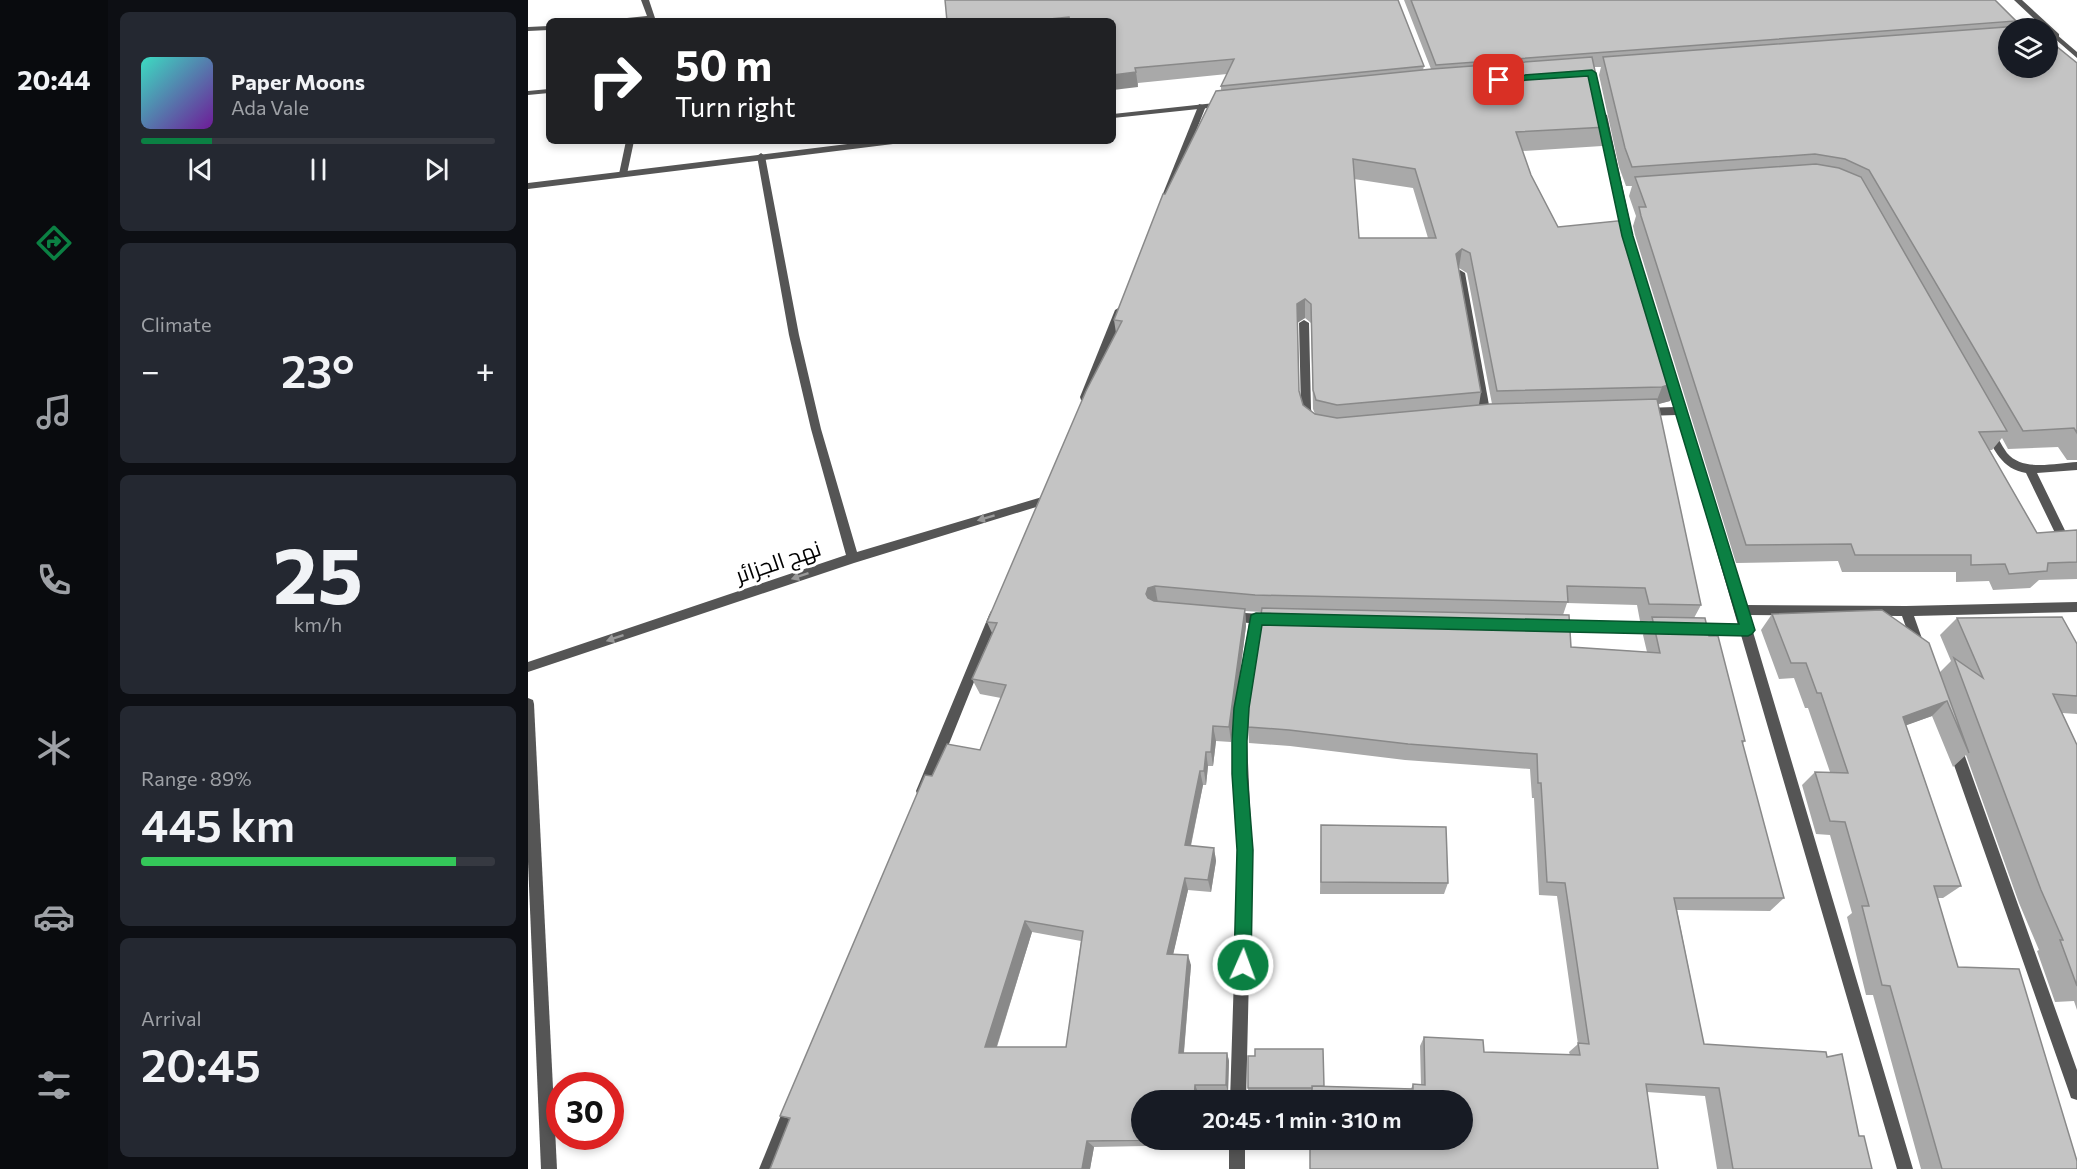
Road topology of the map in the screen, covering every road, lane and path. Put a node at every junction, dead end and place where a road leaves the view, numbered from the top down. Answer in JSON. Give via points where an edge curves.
{"nodes":[{"id":1,"x":645,"y":0,"type":"edge"},
{"id":2,"x":2018,"y":0,"type":"edge"},
{"id":3,"x":652,"y":18,"type":"edge"},
{"id":4,"x":2035,"y":18,"type":"edge"},
{"id":5,"x":546,"y":27,"type":"edge"},
{"id":6,"x":528,"y":30,"type":"edge"},
{"id":7,"x":2058,"y":42,"type":"edge"},
{"id":8,"x":2077,"y":56,"type":"edge"},
{"id":9,"x":546,"y":91,"type":"edge"},
{"id":10,"x":528,"y":93,"type":"edge"},
{"id":11,"x":1234,"y":103,"type":"edge"},
{"id":12,"x":1202,"y":106,"type":"junction"},
{"id":13,"x":1600,"y":106,"type":"edge"},
{"id":14,"x":1116,"y":116,"type":"edge"},
{"id":15,"x":629,"y":144,"type":"edge"},
{"id":16,"x":867,"y":144,"type":"edge"},
{"id":17,"x":761,"y":156,"type":"junction"},
{"id":18,"x":623,"y":174,"type":"junction"},
{"id":19,"x":528,"y":186,"type":"edge"},
{"id":20,"x":1162,"y":205,"type":"edge"},
{"id":21,"x":1631,"y":246,"type":"edge"},
{"id":22,"x":1460,"y":273,"type":"edge"},
{"id":23,"x":1127,"y":293,"type":"edge"},
{"id":24,"x":1304,"y":323,"type":"dead end"},
{"id":25,"x":1666,"y":359,"type":"edge"},
{"id":26,"x":1682,"y":411,"type":"junction"},
{"id":27,"x":1636,"y":412,"type":"edge"},
{"id":28,"x":1078,"y":413,"type":"edge"},
{"id":29,"x":1486,"y":416,"type":"edge"},
{"id":30,"x":1983,"y":419,"type":"edge"},
{"id":31,"x":1320,"y":428,"type":"edge"},
{"id":32,"x":2077,"y":466,"type":"edge"},
{"id":33,"x":2030,"y":470,"type":"junction"},
{"id":34,"x":1042,"y":501,"type":"edge"},
{"id":35,"x":853,"y":558,"type":"junction"},
{"id":36,"x":2077,"y":567,"type":"edge"},
{"id":37,"x":1002,"y":600,"type":"edge"},
{"id":38,"x":2077,"y":607,"type":"edge"},
{"id":39,"x":1741,"y":610,"type":"junction"},
{"id":40,"x":1906,"y":611,"type":"junction"},
{"id":41,"x":1212,"y":615,"type":"edge"},
{"id":42,"x":1256,"y":619,"type":"junction"},
{"id":43,"x":1292,"y":620,"type":"edge"},
{"id":44,"x":1544,"y":625,"type":"edge"},
{"id":45,"x":1748,"y":630,"type":"junction"},
{"id":46,"x":1922,"y":656,"type":"edge"},
{"id":47,"x":528,"y":667,"type":"edge"},
{"id":48,"x":528,"y":704,"type":"edge"},
{"id":49,"x":1950,"y":734,"type":"dead end"},
{"id":50,"x":916,"y":808,"type":"edge"},
{"id":51,"x":1238,"y":1090,"type":"edge"},
{"id":52,"x":799,"y":1092,"type":"edge"},
{"id":53,"x":2077,"y":1092,"type":"edge"},
{"id":54,"x":1237,"y":1150,"type":"edge"},
{"id":55,"x":549,"y":1169,"type":"edge"},
{"id":56,"x":767,"y":1169,"type":"edge"},
{"id":57,"x":1237,"y":1169,"type":"edge"},
{"id":58,"x":1905,"y":1169,"type":"edge"}],
"edges":[{"from":1,"to":3,"type":"street"},
{"from":2,"to":4,"type":"street"},
{"from":5,"to":6,"type":"street"},
{"from":7,"to":8,"type":"street"},
{"from":9,"to":10,"type":"street"},
{"from":11,"to":12,"type":"street"},
{"from":12,"to":14,"type":"street"},
{"from":12,"to":20,"type":"street"},
{"from":13,"to":21,"type":"street","via":[[1624,192]]},
{"from":15,"to":18,"type":"street"},
{"from":16,"to":17,"type":"street"},
{"from":17,"to":18,"type":"street"},
{"from":17,"to":35,"type":"street","via":[[798,356]]},
{"from":18,"to":19,"type":"street"},
{"from":22,"to":29,"type":"street"},
{"from":23,"to":28,"type":"street"},
{"from":24,"to":31,"type":"street","via":[[1306,409],[1309,422]]},
{"from":25,"to":26,"type":"street"},
{"from":26,"to":27,"type":"street"},
{"from":26,"to":39,"type":"street"},
{"from":30,"to":33,"type":"street","via":[[2008,462]]},
{"from":32,"to":33,"type":"street"},
{"from":33,"to":36,"type":"street"},
{"from":34,"to":35,"type":"street","name":"نهج الجزائر","one_way":true},
{"from":35,"to":47,"type":"street","name":"نهج الجزائر","one_way":true},
{"from":37,"to":50,"type":"street"},
{"from":38,"to":40,"type":"street"},
{"from":39,"to":40,"type":"street"},
{"from":39,"to":45,"type":"street"},
{"from":40,"to":46,"type":"street"},
{"from":41,"to":42,"type":"street"},
{"from":42,"to":43,"type":"street"},
{"from":42,"to":51,"type":"street","via":[[1240,741],[1245,862]]},
{"from":44,"to":45,"type":"street"},
{"from":45,"to":58,"type":"street"},
{"from":48,"to":55,"type":"street"},
{"from":49,"to":53,"type":"street"},
{"from":52,"to":56,"type":"street"},
{"from":54,"to":57,"type":"street"}]}
